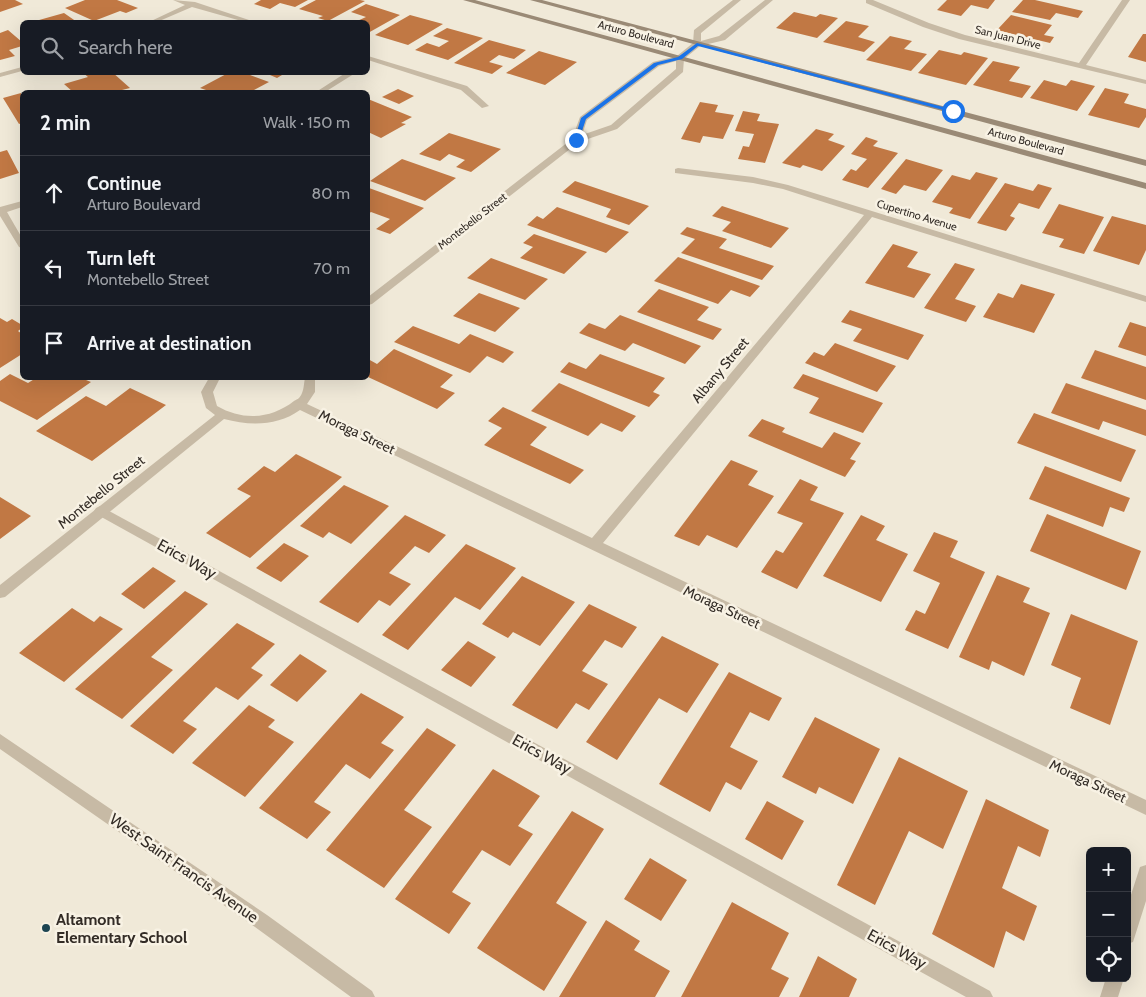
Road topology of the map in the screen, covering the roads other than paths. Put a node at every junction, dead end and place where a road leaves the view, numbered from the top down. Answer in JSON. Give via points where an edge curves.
{"nodes":[{"id":1,"x":178,"y":0,"type":"edge"},
{"id":2,"x":466,"y":0,"type":"edge"},
{"id":3,"x":534,"y":0,"type":"edge"},
{"id":4,"x":737,"y":0,"type":"edge"},
{"id":5,"x":769,"y":0,"type":"edge"},
{"id":6,"x":869,"y":0,"type":"edge"},
{"id":7,"x":1126,"y":0,"type":"edge"},
{"id":8,"x":192,"y":4,"type":"junction"},
{"id":9,"x":156,"y":20,"type":"edge"},
{"id":10,"x":245,"y":20,"type":"edge"},
{"id":11,"x":697,"y":44,"type":"junction"},
{"id":12,"x":680,"y":58,"type":"junction"},
{"id":13,"x":370,"y":60,"type":"edge"},
{"id":14,"x":1081,"y":66,"type":"junction"},
{"id":15,"x":20,"y":70,"type":"edge"},
{"id":16,"x":0,"y":75,"type":"edge"},
{"id":17,"x":348,"y":75,"type":"edge"},
{"id":18,"x":1146,"y":82,"type":"edge"},
{"id":19,"x":323,"y":90,"type":"edge"},
{"id":20,"x":485,"y":106,"type":"dead end"},
{"id":21,"x":576,"y":140,"type":"junction"},
{"id":22,"x":1146,"y":163,"type":"edge"},
{"id":23,"x":678,"y":171,"type":"dead end"},
{"id":24,"x":1146,"y":186,"type":"edge"},
{"id":25,"x":20,"y":205,"type":"edge"},
{"id":26,"x":0,"y":211,"type":"edge"},
{"id":27,"x":870,"y":214,"type":"junction"},
{"id":28,"x":20,"y":242,"type":"edge"},
{"id":29,"x":1146,"y":299,"type":"edge"},
{"id":30,"x":370,"y":300,"type":"edge"},
{"id":31,"x":213,"y":380,"type":"edge"},
{"id":32,"x":310,"y":380,"type":"edge"},
{"id":33,"x":298,"y":404,"type":"junction"},
{"id":34,"x":222,"y":415,"type":"junction"},
{"id":35,"x":100,"y":511,"type":"junction"},
{"id":36,"x":593,"y":546,"type":"junction"},
{"id":37,"x":0,"y":593,"type":"edge"},
{"id":38,"x":0,"y":741,"type":"edge"},
{"id":39,"x":1146,"y":808,"type":"edge"},
{"id":40,"x":1146,"y":873,"type":"edge"},
{"id":41,"x":1131,"y":923,"type":"edge"},
{"id":42,"x":1113,"y":982,"type":"edge"},
{"id":43,"x":366,"y":997,"type":"edge"},
{"id":44,"x":984,"y":997,"type":"edge"},
{"id":45,"x":1109,"y":997,"type":"edge"}],
"edges":[{"from":1,"to":8,"type":"street"},
{"from":2,"to":12,"type":"street","name":"Arturo Boulevard"},
{"from":3,"to":11,"type":"street","name":"Arturo Boulevard"},
{"from":4,"to":11,"type":"street","name":"Montebello Street","via":[[696,32]]},
{"from":5,"to":11,"type":"street","name":"Montebello Street","via":[[722,38]]},
{"from":6,"to":14,"type":"street","name":"San Juan Drive","via":[[962,37]]},
{"from":7,"to":14,"type":"street"},
{"from":8,"to":9,"type":"street"},
{"from":8,"to":10,"type":"street"},
{"from":11,"to":12,"type":"street","name":"Montebello Street"},
{"from":11,"to":22,"type":"street","name":"Arturo Boulevard"},
{"from":12,"to":21,"type":"street","name":"Montebello Street","via":[[656,64],[583,119]]},
{"from":12,"to":21,"type":"street","name":"Montebello Street","via":[[680,70],[614,126]]},
{"from":12,"to":24,"type":"street","name":"Arturo Boulevard"},
{"from":13,"to":20,"type":"street","via":[[464,88]]},
{"from":14,"to":18,"type":"street","name":"San Juan Drive"},
{"from":15,"to":16,"type":"street"},
{"from":17,"to":19,"type":"street"},
{"from":21,"to":30,"type":"street","name":"Montebello Street"},
{"from":23,"to":27,"type":"street","name":"Cupertino Avenue","via":[[785,187]]},
{"from":25,"to":26,"type":"street"},
{"from":26,"to":28,"type":"street"},
{"from":27,"to":29,"type":"street","name":"Cupertino Avenue"},
{"from":27,"to":36,"type":"street","name":"Albany Street"},
{"from":31,"to":34,"type":"street","via":[[207,392],[208,402]]},
{"from":32,"to":33,"type":"street","via":[[306,396]]},
{"from":33,"to":34,"type":"street","via":[[286,413],[257,421]]},
{"from":33,"to":36,"type":"street","name":"Moraga Street"},
{"from":34,"to":35,"type":"street","name":"Montebello Street"},
{"from":35,"to":37,"type":"street","name":"Montebello Street"},
{"from":35,"to":44,"type":"street","name":"Erics Way"},
{"from":36,"to":39,"type":"street","name":"Moraga Street"},
{"from":38,"to":43,"type":"street","name":"West Saint Francis Avenue"},
{"from":40,"to":41,"type":"street"},
{"from":42,"to":45,"type":"street"}]}
